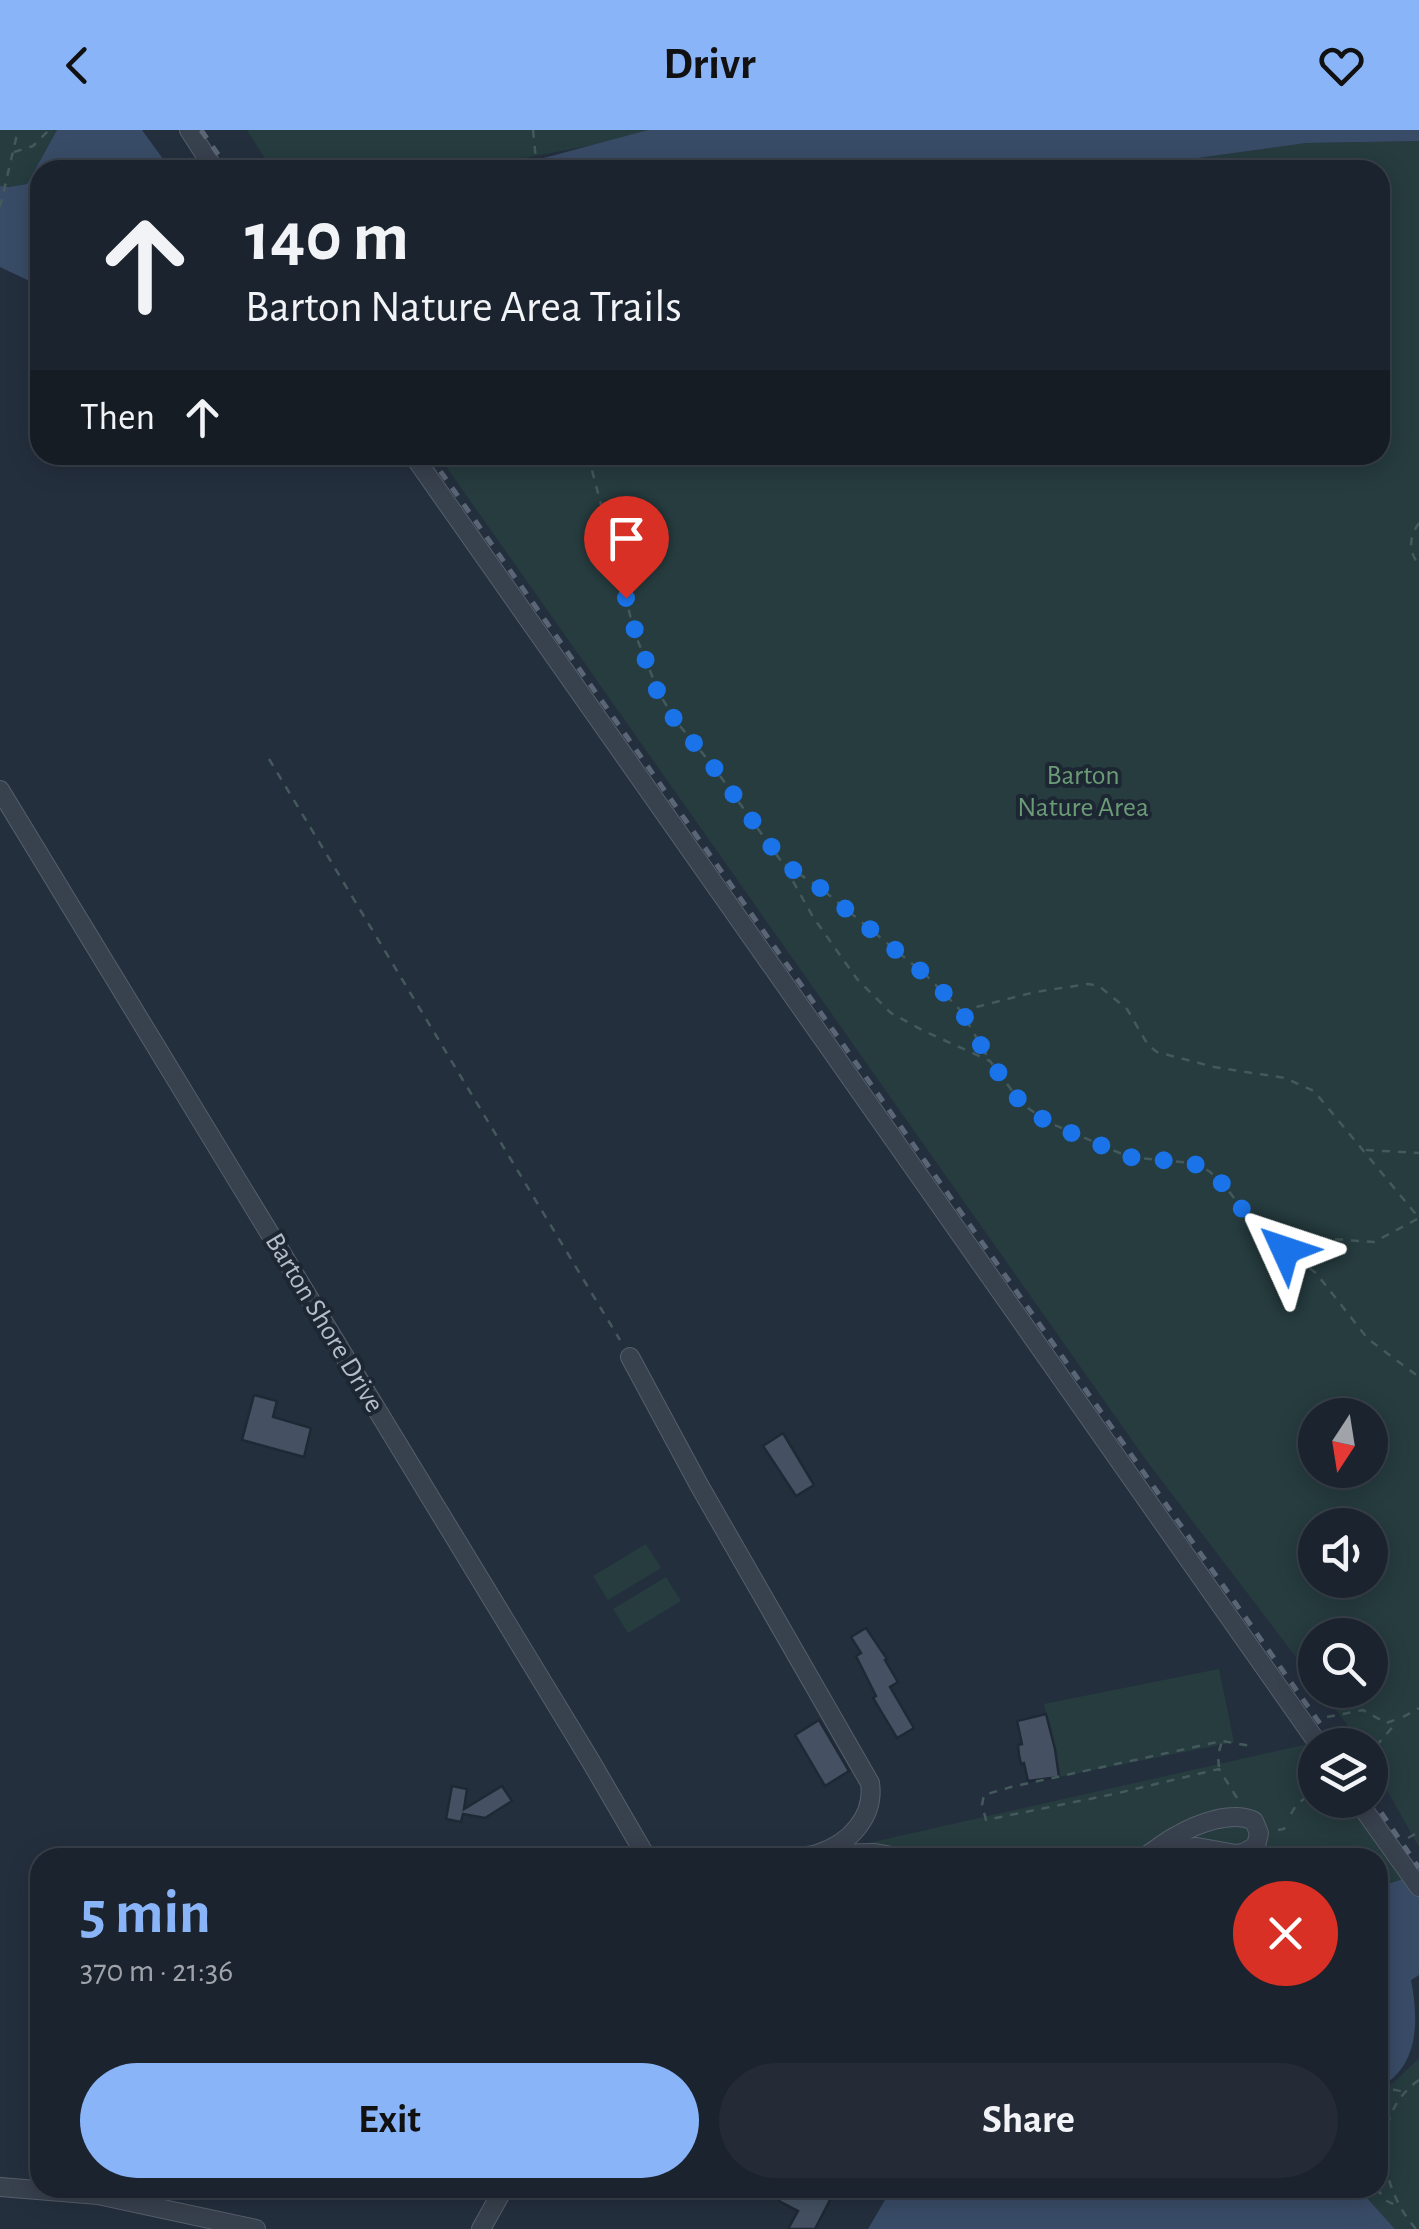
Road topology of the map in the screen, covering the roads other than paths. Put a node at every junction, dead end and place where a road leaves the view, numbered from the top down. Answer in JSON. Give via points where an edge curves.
{"nodes":[{"id":1,"x":188,"y":130,"type":"edge"},
{"id":2,"x":208,"y":160,"type":"edge"},
{"id":3,"x":419,"y":465,"type":"edge"},
{"id":4,"x":0,"y":790,"type":"edge"},
{"id":5,"x":630,"y":1357,"type":"road end"},
{"id":6,"x":1307,"y":1728,"type":"edge"},
{"id":7,"x":1370,"y":1818,"type":"edge"},
{"id":8,"x":641,"y":1848,"type":"edge"},
{"id":9,"x":828,"y":1848,"type":"edge"},
{"id":10,"x":1158,"y":1848,"type":"edge"},
{"id":11,"x":1254,"y":1848,"type":"edge"},
{"id":12,"x":1414,"y":1880,"type":"edge"},
{"id":13,"x":0,"y":2188,"type":"edge"},
{"id":14,"x":30,"y":2190,"type":"edge"},
{"id":15,"x":112,"y":2198,"type":"edge"},
{"id":16,"x":498,"y":2198,"type":"edge"},
{"id":17,"x":256,"y":2229,"type":"edge"},
{"id":18,"x":481,"y":2229,"type":"edge"}],
"edges":[{"from":1,"to":2,"type":"street"},
{"from":3,"to":6,"type":"street"},
{"from":4,"to":8,"type":"street","name":"Barton Shore Drive"},
{"from":5,"to":9,"type":"street","via":[[868,1777],[866,1816]]},
{"from":7,"to":12,"type":"street"},
{"from":10,"to":11,"type":"street","via":[[1227,1817],[1254,1821]]},
{"from":13,"to":14,"type":"street"},
{"from":15,"to":17,"type":"street"},
{"from":16,"to":18,"type":"street"}]}
